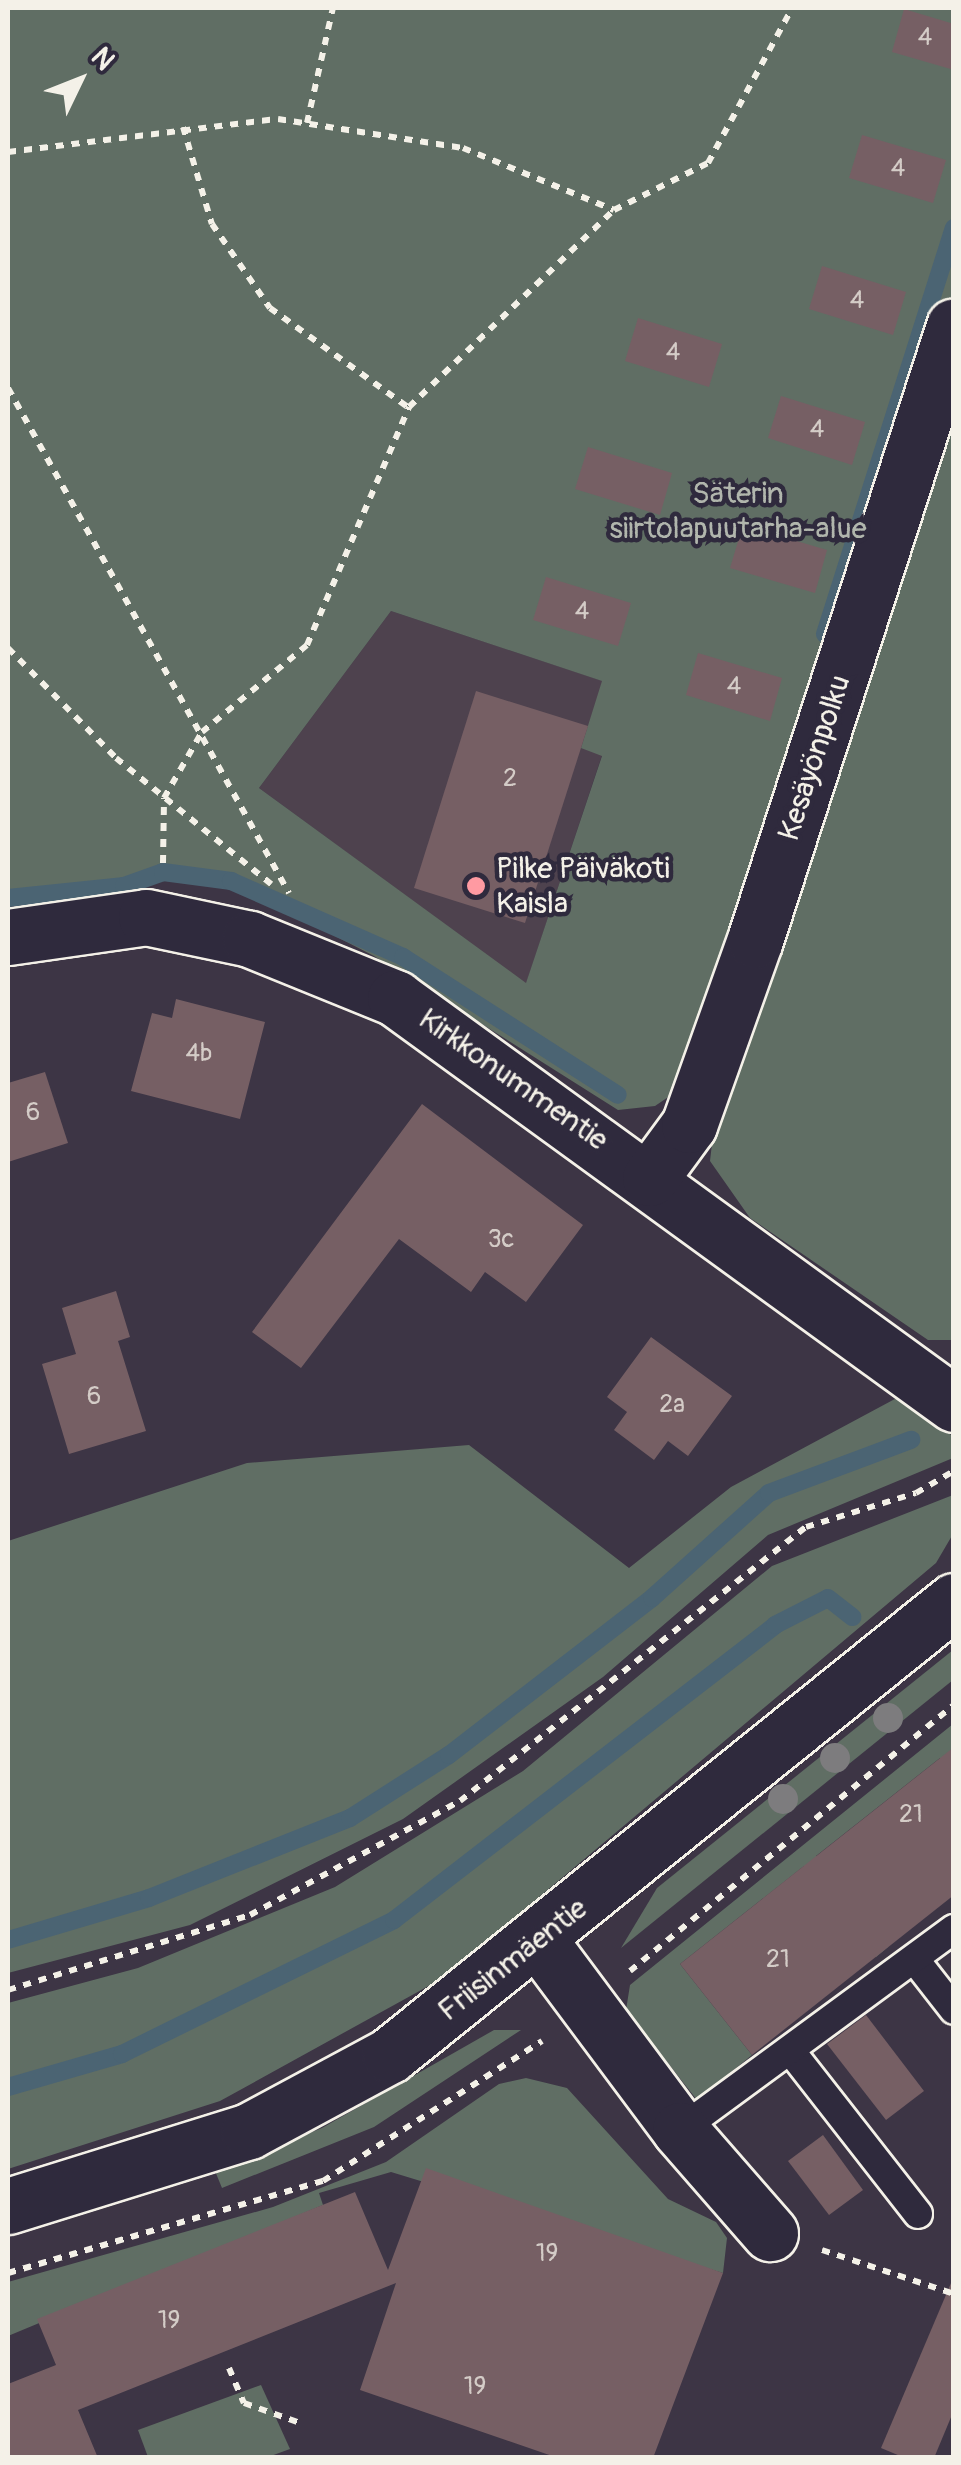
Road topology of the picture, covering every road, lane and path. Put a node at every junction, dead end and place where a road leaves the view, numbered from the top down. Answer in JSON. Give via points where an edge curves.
{"nodes":[{"id":1,"x":333,"y":8,"type":"edge"},
{"id":2,"x":792,"y":8,"type":"edge"},
{"id":3,"x":307,"y":124,"type":"junction"},
{"id":4,"x":183,"y":127,"type":"junction"},
{"id":5,"x":8,"y":152,"type":"edge"},
{"id":6,"x":614,"y":210,"type":"junction"},
{"id":7,"x":954,"y":326,"type":"edge"},
{"id":8,"x":8,"y":388,"type":"edge"},
{"id":9,"x":408,"y":408,"type":"junction"},
{"id":10,"x":8,"y":648,"type":"edge"},
{"id":11,"x":202,"y":732,"type":"junction"},
{"id":12,"x":164,"y":798,"type":"junction"},
{"id":13,"x":146,"y":916,"type":"junction"},
{"id":14,"x":8,"y":937,"type":"edge"},
{"id":15,"x":650,"y":1178,"type":"junction"},
{"id":16,"x":954,"y":1404,"type":"edge"},
{"id":17,"x":954,"y":1471,"type":"edge"},
{"id":18,"x":954,"y":1600,"type":"edge"},
{"id":19,"x":954,"y":1929,"type":"edge"},
{"id":20,"x":540,"y":1942,"type":"junction"},
{"id":21,"x":915,"y":1960,"type":"junction"},
{"id":22,"x":8,"y":1990,"type":"edge"},
{"id":23,"x":954,"y":2010,"type":"edge"},
{"id":24,"x":794,"y":2054,"type":"junction"},
{"id":25,"x":680,"y":2130,"type":"junction"},
{"id":26,"x":8,"y":2206,"type":"edge"},
{"id":27,"x":918,"y":2214,"type":"dead end"},
{"id":28,"x":770,"y":2232,"type":"dead end"},
{"id":29,"x":229,"y":2368,"type":"dead end"},
{"id":30,"x":303,"y":2424,"type":"dead end"}],
"edges":[{"from":1,"to":3,"type":"path"},
{"from":2,"to":6,"type":"path","via":[[708,163]]},
{"from":3,"to":4,"type":"path"},
{"from":3,"to":6,"type":"path","via":[[462,148]]},
{"from":4,"to":5,"type":"path"},
{"from":4,"to":9,"type":"path","via":[[212,224],[270,308]]},
{"from":6,"to":9,"type":"path"},
{"from":7,"to":15,"type":"street","name":"Kesäyönpolku","via":[[729,1014],[689,1125]]},
{"from":8,"to":11,"type":"path"},
{"from":9,"to":11,"type":"path","via":[[308,645]]},
{"from":10,"to":12,"type":"path"},
{"from":11,"to":12,"type":"path"},
{"from":11,"to":12,"type":"path","via":[[294,903]]},
{"from":12,"to":13,"type":"path","via":[[162,872]]},
{"from":13,"to":14,"type":"street","name":"Kirkkonummentie"},
{"from":13,"to":15,"type":"street","name":"Kirkkonummentie","via":[[250,938],[395,998]]},
{"from":15,"to":16,"type":"street","name":"Kirkkonummentie"},
{"from":17,"to":22,"type":"path","via":[[916,1493],[806,1527],[443,1810],[250,1916]]},
{"from":18,"to":20,"type":"street","name":"Friisinmäentie"},
{"from":19,"to":21,"type":"lane"},
{"from":20,"to":25,"type":"street"},
{"from":20,"to":26,"type":"street","name":"Friisinmäentie","via":[[390,2055],[249,2131]]},
{"from":21,"to":23,"type":"lane"},
{"from":21,"to":24,"type":"lane"},
{"from":24,"to":25,"type":"lane"},
{"from":24,"to":27,"type":"lane"},
{"from":25,"to":28,"type":"street"},
{"from":29,"to":30,"type":"path","via":[[244,2404]]}]}
